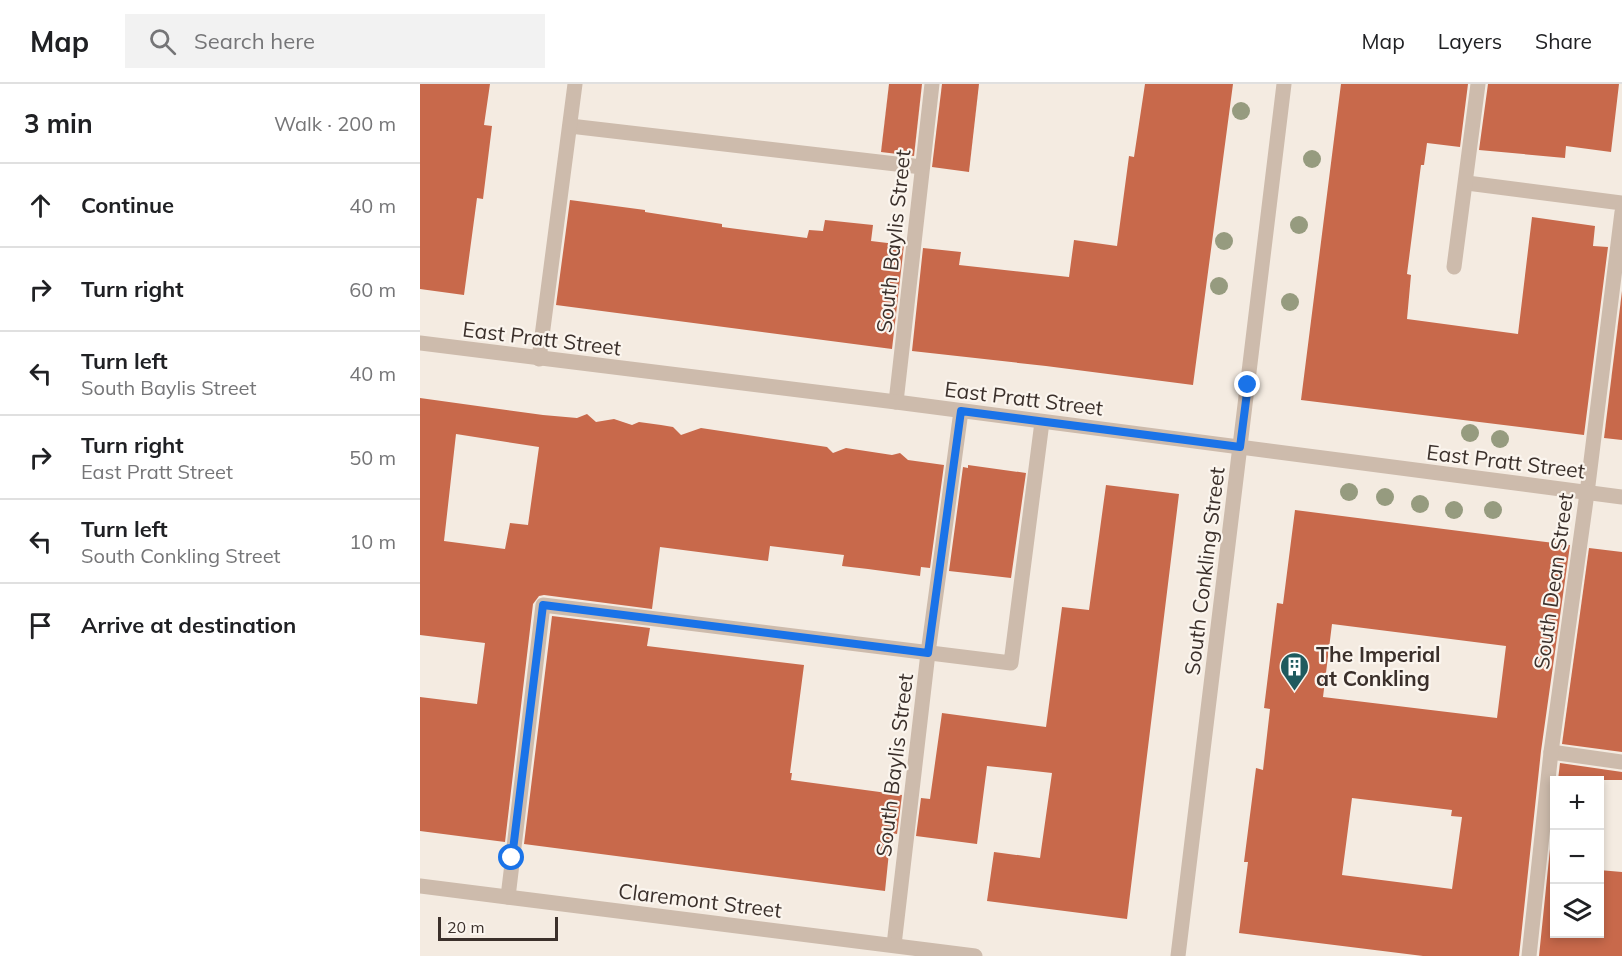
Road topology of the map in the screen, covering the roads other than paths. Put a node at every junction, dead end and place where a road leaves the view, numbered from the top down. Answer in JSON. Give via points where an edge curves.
{"nodes":[{"id":1,"x":575,"y":84,"type":"edge"},
{"id":2,"x":932,"y":84,"type":"edge"},
{"id":3,"x":1284,"y":84,"type":"edge"},
{"id":4,"x":1478,"y":84,"type":"edge"},
{"id":5,"x":570,"y":126,"type":"junction"},
{"id":6,"x":922,"y":167,"type":"junction"},
{"id":7,"x":1467,"y":183,"type":"junction"},
{"id":8,"x":1622,"y":202,"type":"edge"},
{"id":9,"x":1622,"y":212,"type":"edge"},
{"id":10,"x":1454,"y":267,"type":"dead end"},
{"id":11,"x":420,"y":343,"type":"edge"},
{"id":12,"x":540,"y":359,"type":"junction"},
{"id":13,"x":896,"y":402,"type":"junction"},
{"id":14,"x":961,"y":411,"type":"junction"},
{"id":15,"x":1042,"y":422,"type":"junction"},
{"id":16,"x":1240,"y":447,"type":"junction"},
{"id":17,"x":1587,"y":493,"type":"junction"},
{"id":18,"x":1622,"y":497,"type":"edge"},
{"id":19,"x":928,"y":653,"type":"junction"},
{"id":20,"x":1551,"y":752,"type":"junction"},
{"id":21,"x":1622,"y":762,"type":"edge"},
{"id":22,"x":420,"y":886,"type":"edge"},
{"id":23,"x":508,"y":897,"type":"junction"},
{"id":24,"x":894,"y":945,"type":"junction"},
{"id":25,"x":975,"y":956,"type":"edge"},
{"id":26,"x":1178,"y":956,"type":"edge"},
{"id":27,"x":1529,"y":956,"type":"edge"}],
"edges":[{"from":1,"to":5,"type":"street"},
{"from":2,"to":6,"type":"street","name":"South Baylis Street"},
{"from":3,"to":16,"type":"street","name":"South Conkling Street"},
{"from":4,"to":7,"type":"street"},
{"from":5,"to":6,"type":"street"},
{"from":5,"to":12,"type":"street"},
{"from":6,"to":13,"type":"street","name":"South Baylis Street"},
{"from":7,"to":8,"type":"street"},
{"from":7,"to":10,"type":"street"},
{"from":9,"to":17,"type":"street","name":"South Dean Street"},
{"from":11,"to":12,"type":"street","name":"East Pratt Street"},
{"from":12,"to":13,"type":"street","name":"East Pratt Street"},
{"from":13,"to":14,"type":"street","name":"East Pratt Street"},
{"from":14,"to":15,"type":"street","name":"East Pratt Street"},
{"from":14,"to":19,"type":"street","name":"South Baylis Street"},
{"from":15,"to":16,"type":"street","name":"East Pratt Street"},
{"from":15,"to":19,"type":"street","via":[[1011,663]]},
{"from":16,"to":17,"type":"street","name":"East Pratt Street"},
{"from":16,"to":26,"type":"street","name":"South Conkling Street"},
{"from":17,"to":18,"type":"street","name":"East Pratt Street"},
{"from":17,"to":20,"type":"street","name":"South Dean Street"},
{"from":19,"to":23,"type":"street","via":[[543,605]]},
{"from":19,"to":24,"type":"street","name":"South Baylis Street"},
{"from":20,"to":21,"type":"street"},
{"from":20,"to":27,"type":"street","name":"South Dean Street"},
{"from":22,"to":23,"type":"street","name":"Claremont Street"},
{"from":23,"to":24,"type":"street","name":"Claremont Street"},
{"from":24,"to":25,"type":"street","name":"Claremont Street"}]}
